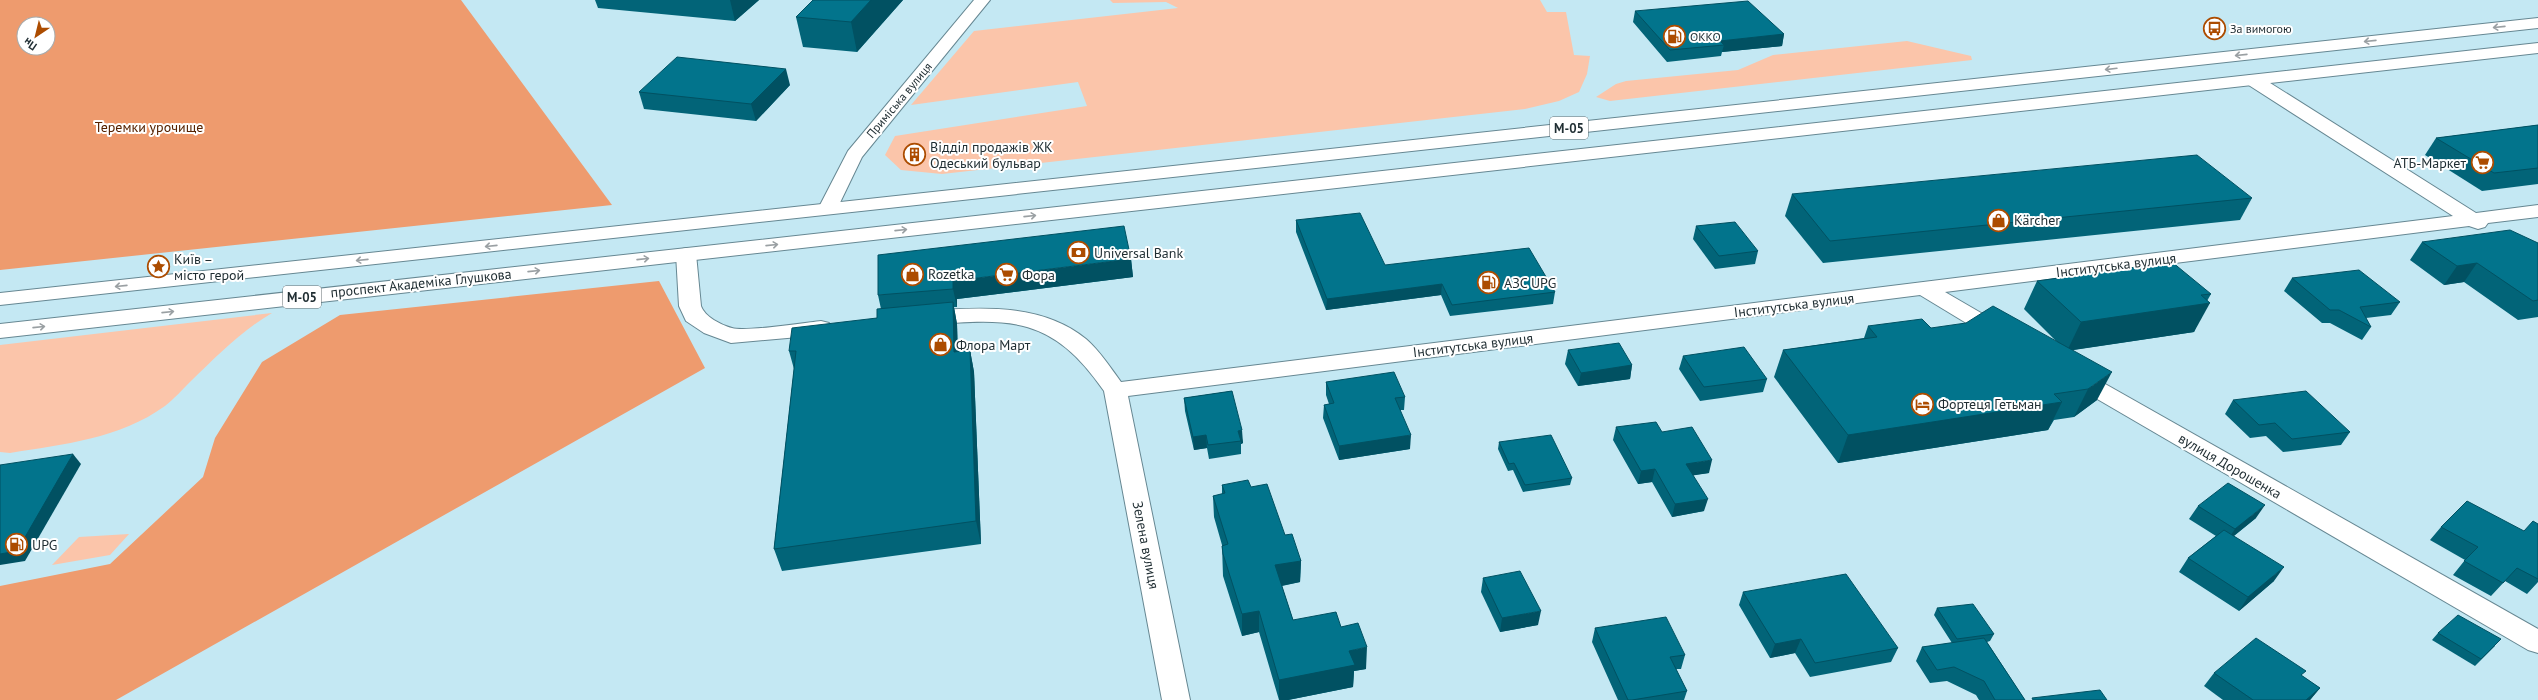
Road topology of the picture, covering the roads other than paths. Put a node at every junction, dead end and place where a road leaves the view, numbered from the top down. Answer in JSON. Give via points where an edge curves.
{"nodes":[{"id":1,"x":982,"y":0,"type":"edge"},
{"id":2,"x":2538,"y":23,"type":"edge"},
{"id":3,"x":2538,"y":48,"type":"edge"},
{"id":4,"x":2253,"y":80,"type":"junction"},
{"id":5,"x":829,"y":207,"type":"junction"},
{"id":6,"x":2538,"y":211,"type":"edge"},
{"id":7,"x":2474,"y":220,"type":"junction"},
{"id":8,"x":2500,"y":236,"type":"edge"},
{"id":9,"x":686,"y":254,"type":"junction"},
{"id":10,"x":1924,"y":289,"type":"junction"},
{"id":11,"x":0,"y":299,"type":"edge"},
{"id":12,"x":904,"y":320,"type":"edge"},
{"id":13,"x":841,"y":326,"type":"edge"},
{"id":14,"x":0,"y":331,"type":"edge"},
{"id":15,"x":2018,"y":344,"type":"edge"},
{"id":16,"x":2059,"y":368,"type":"edge"},
{"id":17,"x":1115,"y":390,"type":"junction"},
{"id":18,"x":2538,"y":642,"type":"edge"},
{"id":19,"x":1176,"y":700,"type":"edge"}],
"edges":[{"from":1,"to":5,"type":"main road","name":"Приміська вулиця","via":[[854,155]]},
{"from":2,"to":5,"type":"main road","number":"М-05","one_way":true},
{"from":3,"to":4,"type":"main road","number":"М-05"},
{"from":4,"to":7,"type":"main road"},
{"from":9,"to":4,"type":"main road","number":"М-05","one_way":true},
{"from":5,"to":11,"type":"main road","name":"проспект Академіка Глушкова","number":"М-05","one_way":true},
{"from":6,"to":7,"type":"main road","name":"Інститутська вулиця"},
{"from":7,"to":8,"type":"main road"},
{"from":7,"to":10,"type":"main road","name":"Інститутська вулиця"},
{"from":9,"to":13,"type":"main road","via":[[690,306],[694,316],[712,328],[731,336]]},
{"from":14,"to":9,"type":"main road","name":"проспект Академіка Глушкова","number":"М-05","one_way":true},
{"from":10,"to":15,"type":"main road"},
{"from":10,"to":17,"type":"main road","name":"Інститутська вулиця"},
{"from":12,"to":17,"type":"main road","via":[[974,314],[1007,316],[1045,325],[1071,339],[1093,360]]},
{"from":16,"to":18,"type":"main road","name":"вулиця Дорошенка"},
{"from":17,"to":19,"type":"main road","name":"Зелена вулиця"}]}
